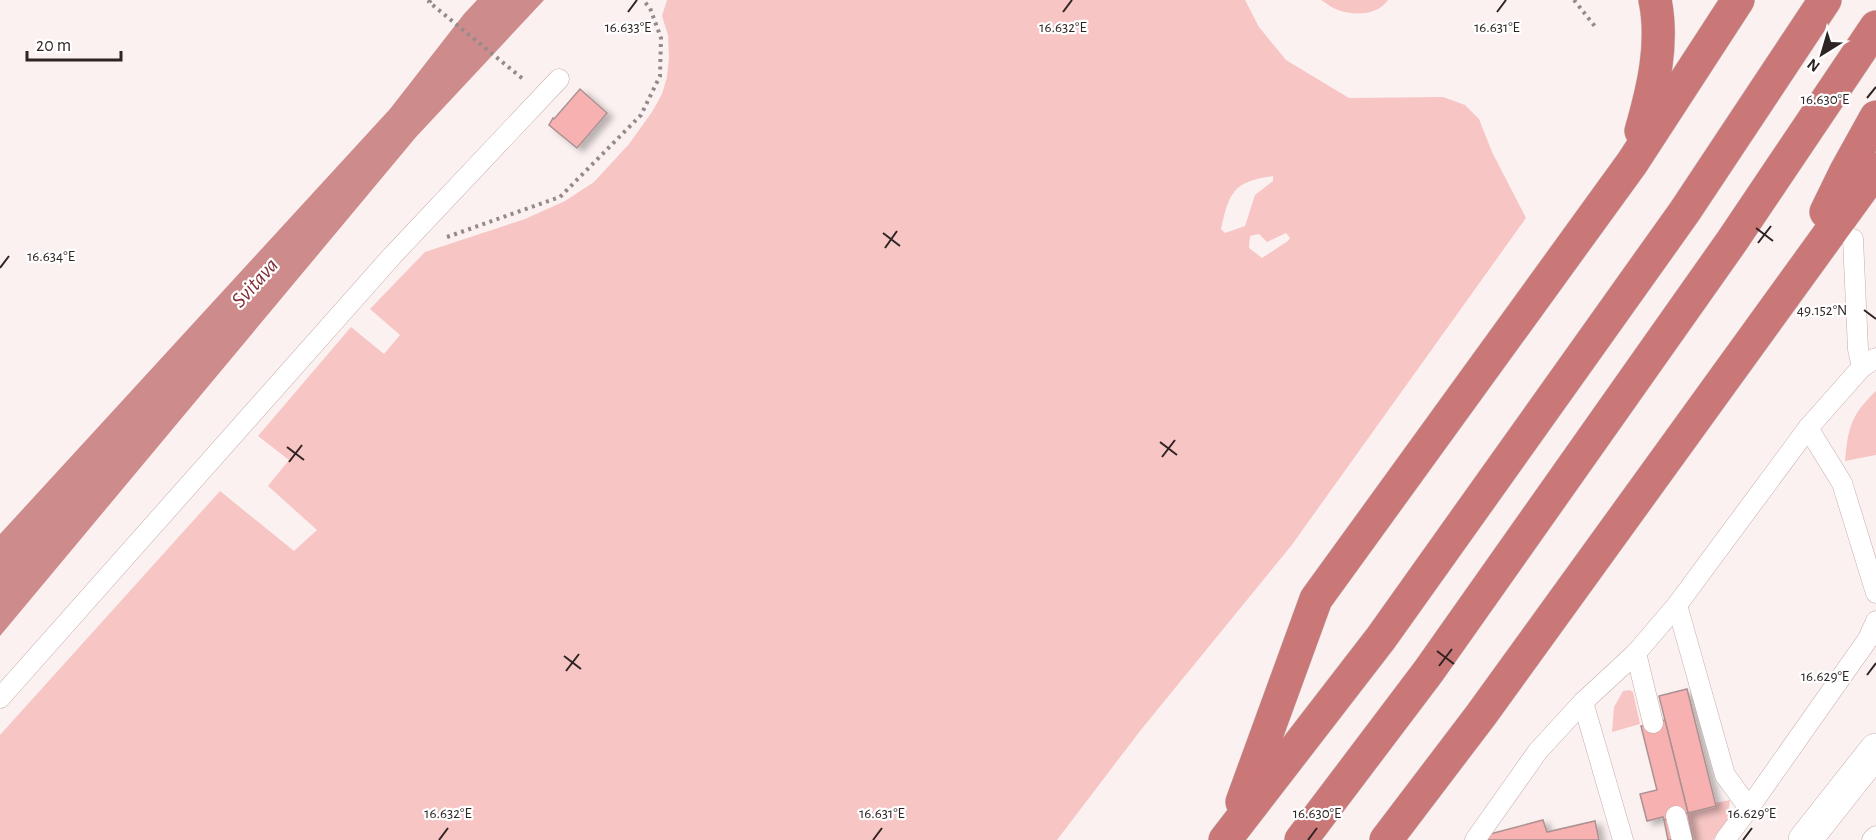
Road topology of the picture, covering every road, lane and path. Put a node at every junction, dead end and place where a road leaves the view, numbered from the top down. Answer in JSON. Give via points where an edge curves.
{"nodes":[{"id":1,"x":643,"y":0,"type":"edge"},
{"id":2,"x":1574,"y":0,"type":"edge"},
{"id":3,"x":1655,"y":0,"type":"edge"},
{"id":4,"x":1738,"y":0,"type":"edge"},
{"id":5,"x":1825,"y":0,"type":"edge"},
{"id":6,"x":430,"y":1,"type":"edge"},
{"id":7,"x":1876,"y":27,"type":"edge"},
{"id":8,"x":1597,"y":29,"type":"dead end"},
{"id":9,"x":523,"y":79,"type":"dead end"},
{"id":10,"x":559,"y":79,"type":"dead end"},
{"id":11,"x":1876,"y":117,"type":"edge"},
{"id":12,"x":1632,"y":163,"type":"junction"},
{"id":13,"x":1876,"y":169,"type":"edge"},
{"id":14,"x":1853,"y":239,"type":"dead end"},
{"id":15,"x":392,"y":256,"type":"junction"},
{"id":16,"x":1790,"y":286,"type":"junction"},
{"id":17,"x":1869,"y":363,"type":"edge"},
{"id":18,"x":1808,"y":428,"type":"junction"},
{"id":19,"x":1876,"y":593,"type":"edge"},
{"id":20,"x":1677,"y":605,"type":"junction"},
{"id":21,"x":1876,"y":621,"type":"edge"},
{"id":22,"x":1636,"y":653,"type":"junction"},
{"id":23,"x":0,"y":698,"type":"edge"},
{"id":24,"x":1583,"y":702,"type":"junction"},
{"id":25,"x":1653,"y":723,"type":"dead end"},
{"id":26,"x":1876,"y":750,"type":"edge"},
{"id":27,"x":1749,"y":808,"type":"junction"},
{"id":28,"x":1676,"y":816,"type":"dead end"},
{"id":29,"x":1228,"y":836,"type":"edge"},
{"id":30,"x":1876,"y":836,"type":"edge"},
{"id":31,"x":1301,"y":840,"type":"edge"},
{"id":32,"x":1386,"y":840,"type":"edge"},
{"id":33,"x":1475,"y":840,"type":"edge"},
{"id":34,"x":1623,"y":840,"type":"edge"},
{"id":35,"x":1682,"y":840,"type":"edge"},
{"id":36,"x":1725,"y":840,"type":"edge"},
{"id":37,"x":1805,"y":840,"type":"edge"},
{"id":38,"x":1872,"y":840,"type":"edge"}],
"edges":[{"from":1,"to":15,"type":"path","via":[[650,8],[661,39],[660,76],[641,115],[560,197]]},
{"from":2,"to":8,"type":"path"},
{"from":3,"to":12,"type":"highway","via":[[1658,54],[1652,94]]},
{"from":4,"to":12,"type":"highway"},
{"from":5,"to":29,"type":"highway","via":[[1685,211],[1395,619]]},
{"from":6,"to":9,"type":"path"},
{"from":7,"to":31,"type":"highway","via":[[1732,241],[1435,663]]},
{"from":10,"to":15,"type":"lane"},
{"from":11,"to":16,"type":"highway"},
{"from":12,"to":29,"type":"highway","via":[[1316,599]]},
{"from":13,"to":16,"type":"highway"},
{"from":14,"to":17,"type":"lane","via":[[1858,349]]},
{"from":15,"to":23,"type":"lane"},
{"from":16,"to":32,"type":"highway","via":[[1481,715]]},
{"from":17,"to":18,"type":"lane"},
{"from":18,"to":19,"type":"lane","via":[[1842,483]]},
{"from":18,"to":20,"type":"lane"},
{"from":20,"to":22,"type":"lane"},
{"from":20,"to":27,"type":"lane","via":[[1725,775]]},
{"from":21,"to":27,"type":"lane","via":[[1868,639]]},
{"from":22,"to":24,"type":"lane"},
{"from":22,"to":25,"type":"lane"},
{"from":24,"to":33,"type":"lane","via":[[1538,752]]},
{"from":24,"to":34,"type":"lane"},
{"from":26,"to":37,"type":"street"},
{"from":27,"to":36,"type":"lane"},
{"from":28,"to":35,"type":"lane"},
{"from":30,"to":38,"type":"lane"}]}
